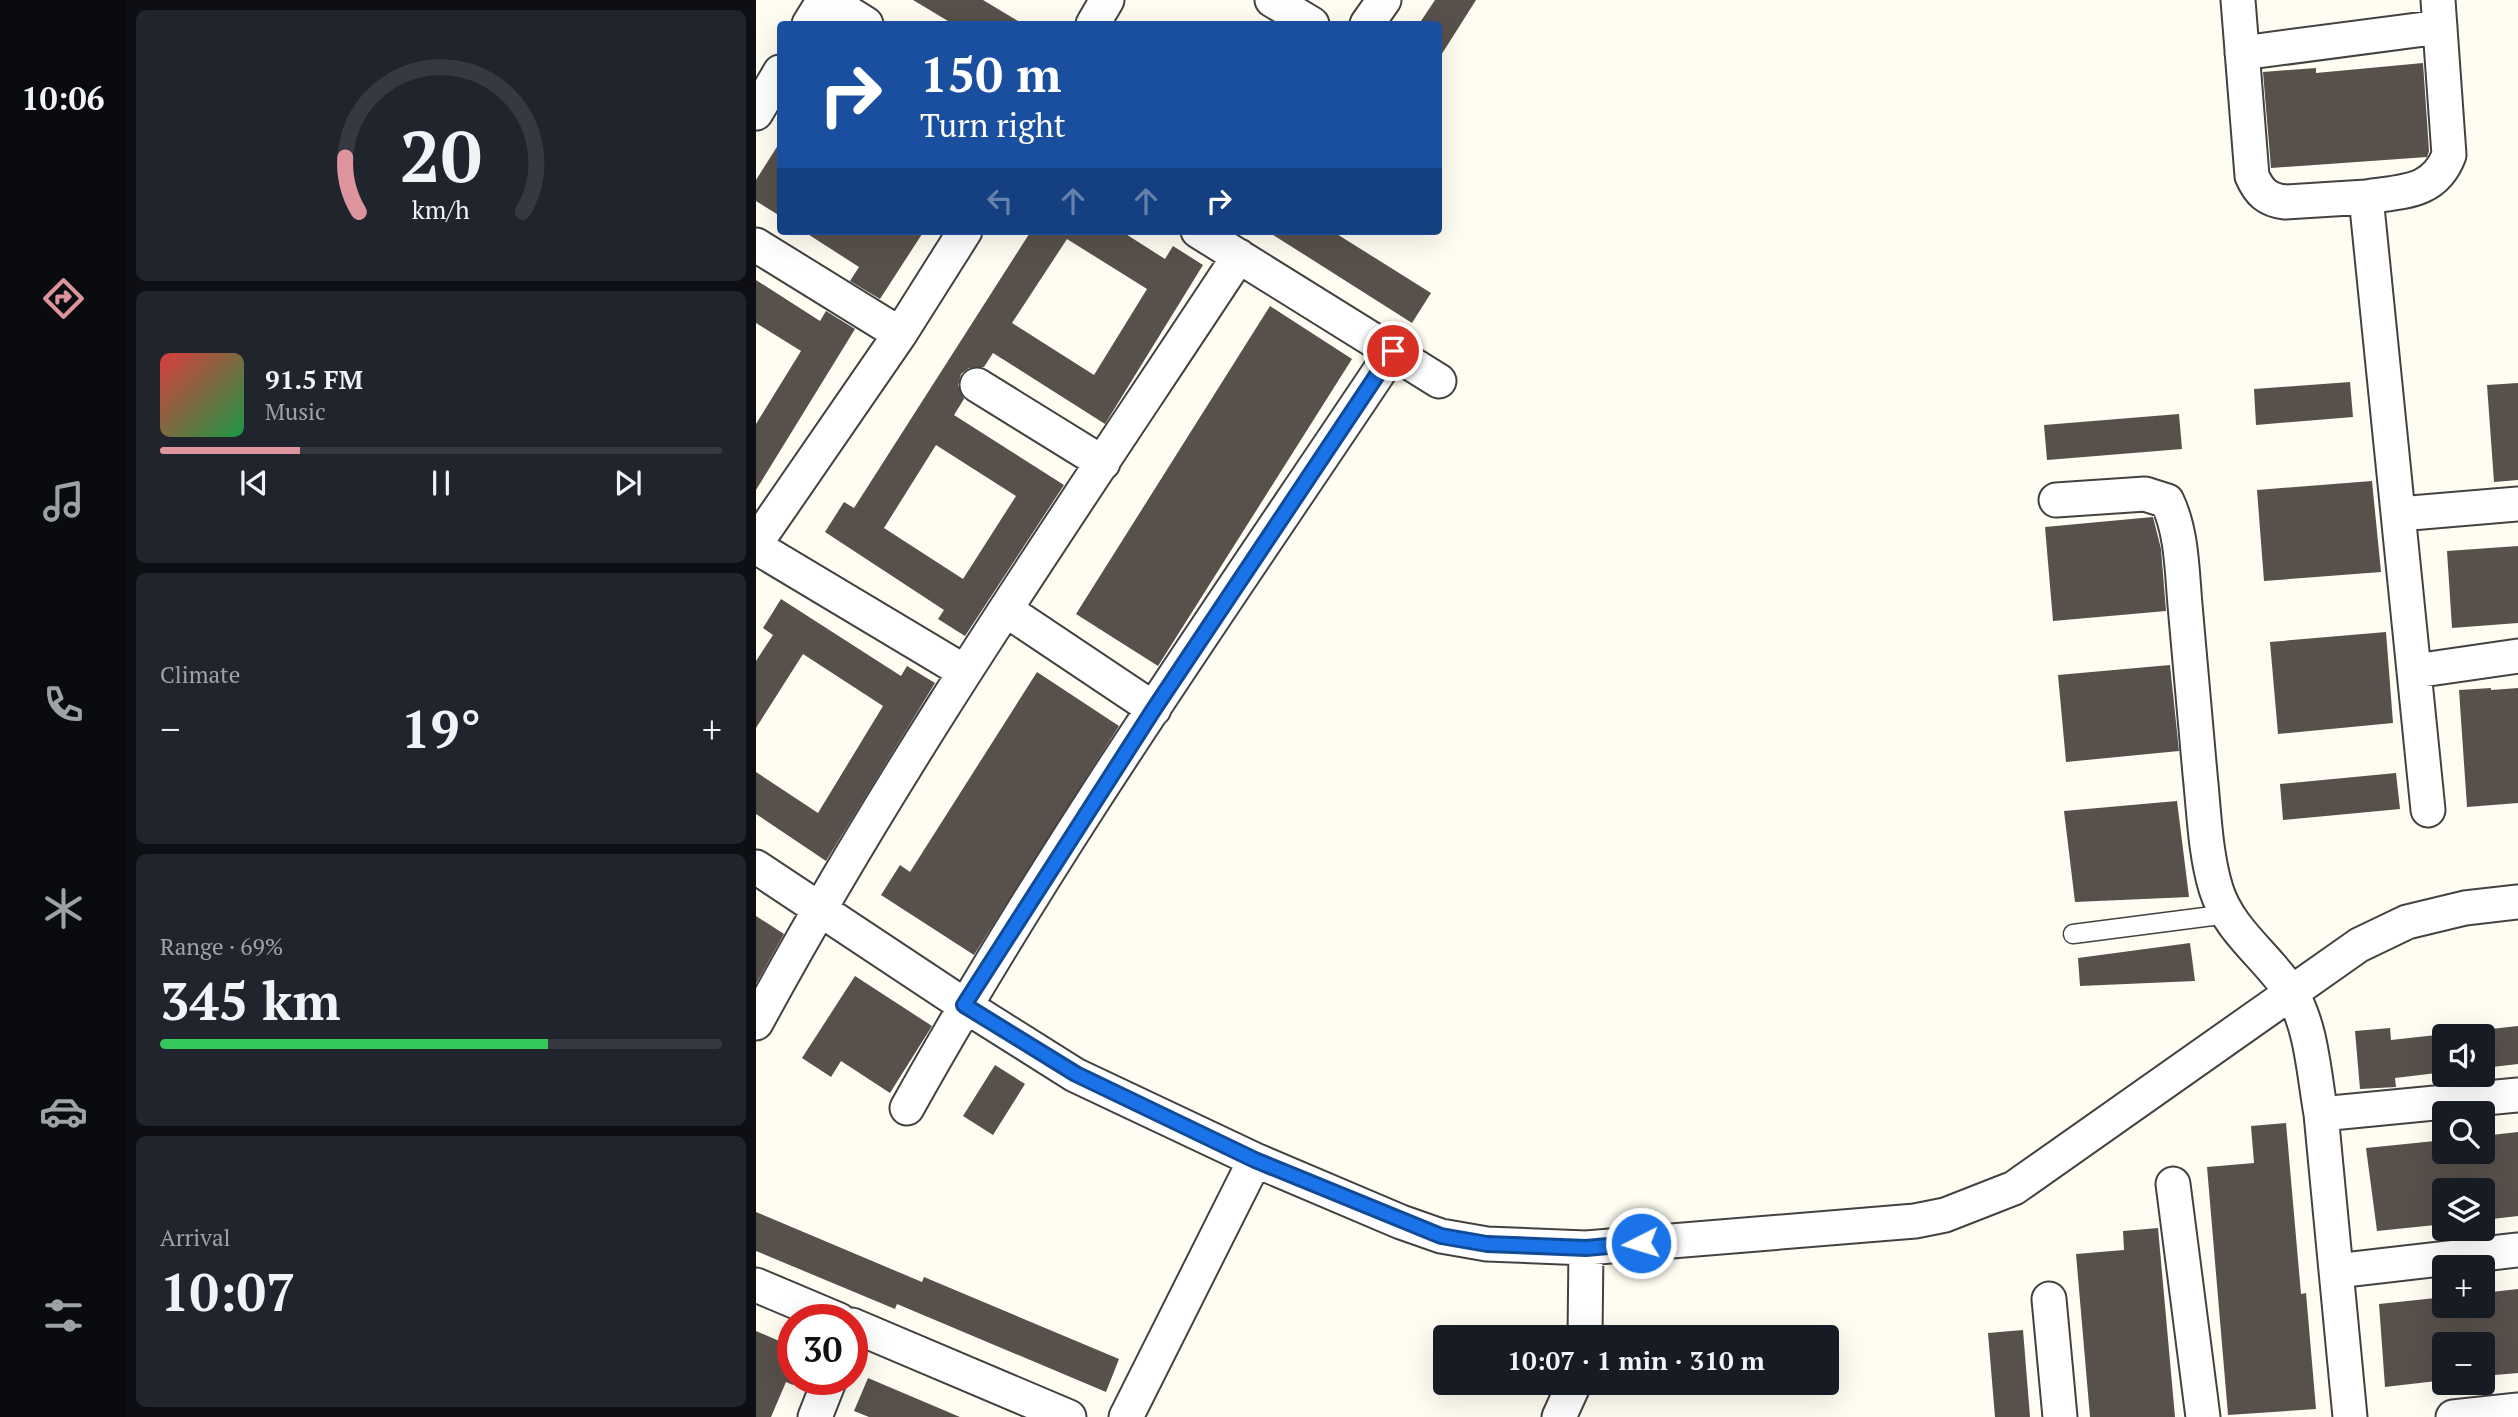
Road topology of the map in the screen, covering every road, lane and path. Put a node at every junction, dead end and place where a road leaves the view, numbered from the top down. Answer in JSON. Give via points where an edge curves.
{"nodes":[{"id":1,"x":826,"y":0,"type":"edge"},
{"id":2,"x":1107,"y":0,"type":"edge"},
{"id":3,"x":1272,"y":0,"type":"edge"},
{"id":4,"x":1384,"y":0,"type":"edge"},
{"id":5,"x":2238,"y":0,"type":"edge"},
{"id":6,"x":2439,"y":14,"type":"edge"},
{"id":7,"x":811,"y":21,"type":"edge"},
{"id":8,"x":861,"y":21,"type":"edge"},
{"id":9,"x":1095,"y":21,"type":"edge"},
{"id":10,"x":1307,"y":21,"type":"edge"},
{"id":11,"x":1369,"y":21,"type":"edge"},
{"id":12,"x":2242,"y":53,"type":"junction"},
{"id":13,"x":777,"y":77,"type":"edge"},
{"id":14,"x":756,"y":113,"type":"edge"},
{"id":15,"x":2366,"y":197,"type":"junction"},
{"id":16,"x":962,"y":235,"type":"edge"},
{"id":17,"x":1205,"y":235,"type":"edge"},
{"id":18,"x":756,"y":245,"type":"edge"},
{"id":19,"x":1239,"y":256,"type":"junction"},
{"id":20,"x":900,"y":334,"type":"junction"},
{"id":21,"x":1393,"y":351,"type":"junction"},
{"id":22,"x":1439,"y":382,"type":"dead end"},
{"id":23,"x":977,"y":385,"type":"dead end"},
{"id":24,"x":1103,"y":463,"type":"junction"},
{"id":25,"x":2056,"y":500,"type":"dead end"},
{"id":26,"x":2518,"y":504,"type":"edge"},
{"id":27,"x":2399,"y":514,"type":"junction"},
{"id":28,"x":756,"y":545,"type":"edge"},
{"id":29,"x":1006,"y":610,"type":"junction"},
{"id":30,"x":2518,"y":656,"type":"edge"},
{"id":31,"x":2415,"y":670,"type":"junction"},
{"id":32,"x":965,"y":672,"type":"junction"},
{"id":33,"x":1154,"y":709,"type":"junction"},
{"id":34,"x":2428,"y":810,"type":"dead end"},
{"id":35,"x":756,"y":867,"type":"edge"},
{"id":36,"x":2518,"y":902,"type":"edge"},
{"id":37,"x":818,"y":908,"type":"junction"},
{"id":38,"x":2228,"y":914,"type":"junction"},
{"id":39,"x":2073,"y":934,"type":"dead end"},
{"id":40,"x":2291,"y":992,"type":"junction"},
{"id":41,"x":964,"y":1005,"type":"junction"},
{"id":42,"x":756,"y":1023,"type":"edge"},
{"id":43,"x":2518,"y":1095,"type":"edge"},
{"id":44,"x":907,"y":1108,"type":"dead end"},
{"id":45,"x":2321,"y":1114,"type":"junction"},
{"id":46,"x":1255,"y":1160,"type":"junction"},
{"id":47,"x":2173,"y":1184,"type":"dead end"},
{"id":48,"x":1586,"y":1248,"type":"junction"},
{"id":49,"x":2518,"y":1250,"type":"edge"},
{"id":50,"x":2336,"y":1271,"type":"junction"},
{"id":51,"x":756,"y":1285,"type":"edge"},
{"id":52,"x":2049,"y":1299,"type":"dead end"},
{"id":53,"x":801,"y":1304,"type":"edge"},
{"id":54,"x":1586,"y":1325,"type":"edge"},
{"id":55,"x":868,"y":1332,"type":"edge"},
{"id":56,"x":824,"y":1395,"type":"edge"},
{"id":57,"x":1568,"y":1395,"type":"edge"},
{"id":58,"x":2518,"y":1410,"type":"edge"},
{"id":59,"x":815,"y":1417,"type":"edge"},
{"id":60,"x":1069,"y":1417,"type":"edge"},
{"id":61,"x":1126,"y":1417,"type":"edge"},
{"id":62,"x":1559,"y":1417,"type":"edge"},
{"id":63,"x":2060,"y":1417,"type":"edge"},
{"id":64,"x":2203,"y":1417,"type":"edge"},
{"id":65,"x":2350,"y":1417,"type":"edge"},
{"id":66,"x":2453,"y":1417,"type":"edge"}],
"edges":[{"from":1,"to":7,"type":"street"},
{"from":1,"to":8,"type":"street"},
{"from":2,"to":9,"type":"street"},
{"from":3,"to":10,"type":"street"},
{"from":4,"to":11,"type":"street"},
{"from":5,"to":12,"type":"street"},
{"from":6,"to":12,"type":"street"},
{"from":6,"to":15,"type":"street","via":[[2449,155],[2444,171],[2421,188]]},
{"from":12,"to":15,"type":"street","via":[[2252,176],[2259,190],[2285,202]]},
{"from":13,"to":14,"type":"street"},
{"from":15,"to":27,"type":"street"},
{"from":16,"to":20,"type":"street"},
{"from":17,"to":19,"type":"street"},
{"from":18,"to":20,"type":"street"},
{"from":19,"to":21,"type":"street"},
{"from":19,"to":24,"type":"street"},
{"from":20,"to":28,"type":"street"},
{"from":21,"to":22,"type":"street"},
{"from":21,"to":33,"type":"street"},
{"from":23,"to":24,"type":"street"},
{"from":24,"to":29,"type":"street"},
{"from":25,"to":38,"type":"street","via":[[2146,494],[2167,501],[2173,513],[2207,837],[2216,889]]},
{"from":26,"to":27,"type":"street"},
{"from":27,"to":31,"type":"street"},
{"from":28,"to":32,"type":"street"},
{"from":29,"to":32,"type":"street"},
{"from":29,"to":33,"type":"street"},
{"from":30,"to":31,"type":"street"},
{"from":31,"to":34,"type":"street"},
{"from":32,"to":37,"type":"street"},
{"from":33,"to":41,"type":"street"},
{"from":35,"to":37,"type":"street"},
{"from":36,"to":40,"type":"street","via":[[2407,922],[2359,945]]},
{"from":37,"to":41,"type":"street"},
{"from":37,"to":42,"type":"street"},
{"from":38,"to":39,"type":"lane"},
{"from":38,"to":40,"type":"street"},
{"from":40,"to":45,"type":"street","via":[[2303,1022]]},
{"from":40,"to":48,"type":"street","via":[[2067,1154],[2014,1188],[1980,1203],[1915,1222]]},
{"from":41,"to":44,"type":"street"},
{"from":41,"to":46,"type":"street","via":[[1076,1074]]},
{"from":43,"to":45,"type":"street"},
{"from":45,"to":50,"type":"street"},
{"from":46,"to":48,"type":"street","via":[[1441,1236],[1487,1244]]},
{"from":46,"to":61,"type":"street"},
{"from":47,"to":64,"type":"street"},
{"from":48,"to":54,"type":"street"},
{"from":49,"to":50,"type":"street"},
{"from":50,"to":65,"type":"street"},
{"from":51,"to":53,"type":"street"},
{"from":52,"to":63,"type":"street"},
{"from":55,"to":60,"type":"street"},
{"from":56,"to":59,"type":"street"},
{"from":57,"to":62,"type":"street"},
{"from":58,"to":66,"type":"street"}]}
